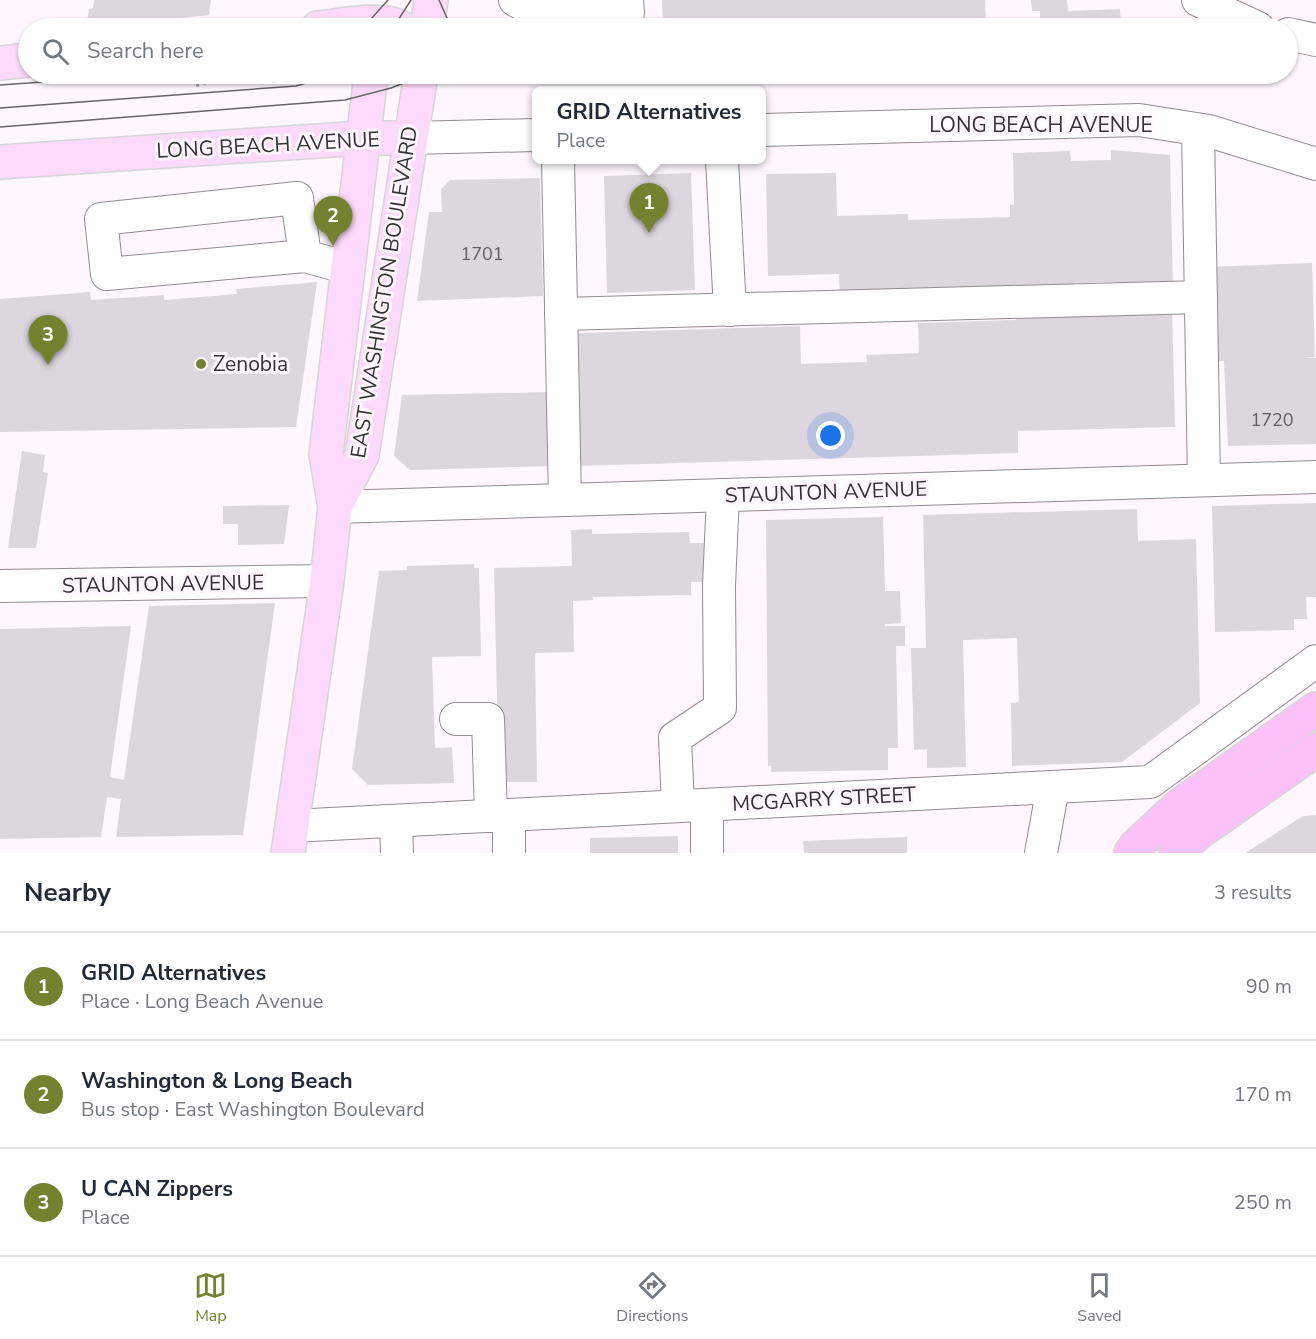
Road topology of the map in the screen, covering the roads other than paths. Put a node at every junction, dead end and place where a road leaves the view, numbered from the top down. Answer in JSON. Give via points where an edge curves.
{"nodes":[{"id":1,"x":431,"y":0,"type":"edge"},
{"id":2,"x":515,"y":0,"type":"edge"},
{"id":3,"x":627,"y":0,"type":"edge"},
{"id":4,"x":1198,"y":0,"type":"edge"},
{"id":5,"x":428,"y":18,"type":"edge"},
{"id":6,"x":1237,"y":18,"type":"edge"},
{"id":7,"x":1298,"y":36,"type":"edge"},
{"id":8,"x":1316,"y":40,"type":"edge"},
{"id":9,"x":18,"y":61,"type":"edge"},
{"id":10,"x":0,"y":63,"type":"edge"},
{"id":11,"x":370,"y":84,"type":"edge"},
{"id":12,"x":417,"y":84,"type":"edge"},
{"id":13,"x":766,"y":130,"type":"edge"},
{"id":14,"x":1198,"y":130,"type":"junction"},
{"id":15,"x":532,"y":135,"type":"edge"},
{"id":16,"x":363,"y":138,"type":"junction"},
{"id":17,"x":410,"y":138,"type":"junction"},
{"id":18,"x":0,"y":162,"type":"edge"},
{"id":19,"x":558,"y":164,"type":"edge"},
{"id":20,"x":722,"y":164,"type":"edge"},
{"id":21,"x":1316,"y":164,"type":"edge"},
{"id":22,"x":305,"y":256,"type":"junction"},
{"id":23,"x":348,"y":268,"type":"junction"},
{"id":24,"x":1201,"y":297,"type":"junction"},
{"id":25,"x":730,"y":310,"type":"junction"},
{"id":26,"x":561,"y":314,"type":"junction"},
{"id":27,"x":1316,"y":477,"type":"edge"},
{"id":28,"x":1204,"y":480,"type":"junction"},
{"id":29,"x":723,"y":495,"type":"junction"},
{"id":30,"x":565,"y":500,"type":"junction"},
{"id":31,"x":335,"y":507,"type":"junction"},
{"id":32,"x":327,"y":581,"type":"junction"},
{"id":33,"x":0,"y":586,"type":"edge"},
{"id":34,"x":1316,"y":661,"type":"edge"},
{"id":35,"x":1316,"y":709,"type":"edge"},
{"id":36,"x":456,"y":719,"type":"dead end"},
{"id":37,"x":1316,"y":750,"type":"edge"},
{"id":38,"x":1053,"y":787,"type":"junction"},
{"id":39,"x":692,"y":805,"type":"junction"},
{"id":40,"x":500,"y":816,"type":"junction"},
{"id":41,"x":396,"y":821,"type":"junction"},
{"id":42,"x":290,"y":840,"type":"edge"},
{"id":43,"x":1187,"y":843,"type":"edge"},
{"id":44,"x":398,"y":853,"type":"edge"},
{"id":45,"x":509,"y":853,"type":"edge"},
{"id":46,"x":707,"y":853,"type":"edge"},
{"id":47,"x":1041,"y":853,"type":"edge"},
{"id":48,"x":1131,"y":853,"type":"edge"}],
"edges":[{"from":1,"to":5,"type":"main road"},
{"from":2,"to":3,"type":"street","via":[[544,16],[628,14]]},
{"from":4,"to":6,"type":"street"},
{"from":7,"to":8,"type":"street"},
{"from":9,"to":10,"type":"main road"},
{"from":11,"to":16,"type":"main road","name":"EAST WASHINGTON BOULEVARD"},
{"from":12,"to":17,"type":"main road","name":"EAST WASHINGTON BOULEVARD"},
{"from":13,"to":14,"type":"street","name":"LONG BEACH AVENUE","via":[[1139,120]]},
{"from":14,"to":21,"type":"street","name":"LONG BEACH AVENUE"},
{"from":14,"to":24,"type":"street"},
{"from":15,"to":17,"type":"street","name":"LONG BEACH AVENUE"},
{"from":16,"to":17,"type":"main road","name":"LONG BEACH AVENUE"},
{"from":16,"to":18,"type":"main road","name":"LONG BEACH AVENUE"},
{"from":16,"to":23,"type":"main road","name":"EAST WASHINGTON BOULEVARD"},
{"from":17,"to":31,"type":"main road","name":"EAST WASHINGTON BOULEVARD","via":[[362,455]]},
{"from":19,"to":26,"type":"street"},
{"from":20,"to":25,"type":"street"},
{"from":22,"to":22,"type":"street","via":[[297,198],[101,219],[106,274]]},
{"from":22,"to":23,"type":"street"},
{"from":23,"to":31,"type":"main road","name":"EAST WASHINGTON BOULEVARD","via":[[326,453]]},
{"from":24,"to":25,"type":"street"},
{"from":24,"to":28,"type":"street"},
{"from":25,"to":26,"type":"street"},
{"from":26,"to":30,"type":"street"},
{"from":27,"to":28,"type":"street","name":"STAUNTON AVENUE"},
{"from":28,"to":29,"type":"street","name":"STAUNTON AVENUE"},
{"from":29,"to":30,"type":"street","name":"STAUNTON AVENUE"},
{"from":29,"to":39,"type":"street","via":[[720,708],[675,738]]},
{"from":30,"to":31,"type":"street","name":"STAUNTON AVENUE"},
{"from":31,"to":32,"type":"main road","name":"EAST WASHINGTON BOULEVARD"},
{"from":32,"to":33,"type":"street","name":"STAUNTON AVENUE"},
{"from":32,"to":42,"type":"main road","name":"EAST WASHINGTON BOULEVARD"},
{"from":34,"to":38,"type":"street","name":"MCGARRY STREET","via":[[1149,782]]},
{"from":35,"to":48,"type":"highway","via":[[1179,806]]},
{"from":36,"to":40,"type":"street","via":[[488,719]]},
{"from":37,"to":43,"type":"highway"},
{"from":38,"to":39,"type":"street","name":"MCGARRY STREET"},
{"from":38,"to":47,"type":"street"},
{"from":39,"to":40,"type":"street","name":"MCGARRY STREET"},
{"from":39,"to":46,"type":"street"},
{"from":40,"to":41,"type":"street","name":"MCGARRY STREET"},
{"from":40,"to":45,"type":"street"},
{"from":41,"to":42,"type":"street","name":"MCGARRY STREET"},
{"from":41,"to":44,"type":"street"}]}
